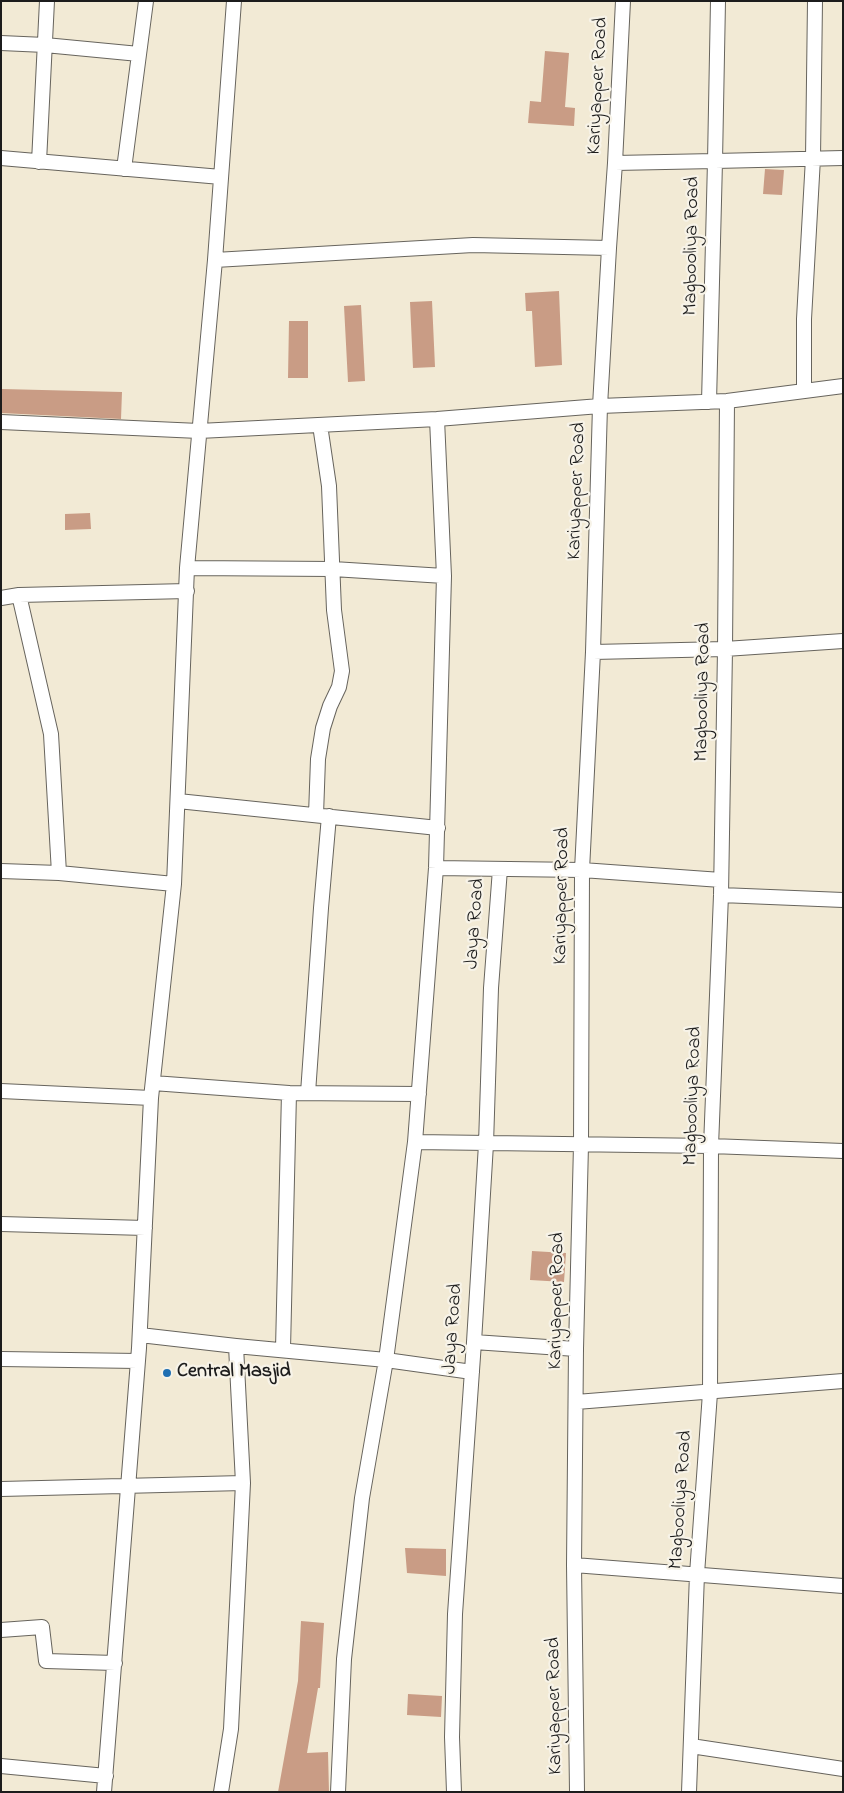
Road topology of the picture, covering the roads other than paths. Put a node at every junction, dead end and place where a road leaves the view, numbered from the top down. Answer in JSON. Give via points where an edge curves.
{"nodes":[{"id":1,"x":47,"y":1,"type":"edge"},
{"id":2,"x":146,"y":1,"type":"edge"},
{"id":3,"x":234,"y":1,"type":"edge"},
{"id":4,"x":623,"y":1,"type":"edge"},
{"id":5,"x":718,"y":1,"type":"edge"},
{"id":6,"x":815,"y":1,"type":"edge"},
{"id":7,"x":1,"y":43,"type":"edge"},
{"id":8,"x":45,"y":45,"type":"junction"},
{"id":9,"x":139,"y":54,"type":"junction"},
{"id":10,"x":1,"y":158,"type":"edge"},
{"id":11,"x":813,"y":158,"type":"junction"},
{"id":12,"x":843,"y":158,"type":"edge"},
{"id":13,"x":39,"y":162,"type":"junction"},
{"id":14,"x":715,"y":162,"type":"junction"},
{"id":15,"x":615,"y":163,"type":"junction"},
{"id":16,"x":124,"y":169,"type":"junction"},
{"id":17,"x":221,"y":177,"type":"junction"},
{"id":18,"x":609,"y":248,"type":"junction"},
{"id":19,"x":214,"y":260,"type":"junction"},
{"id":20,"x":843,"y":386,"type":"edge"},
{"id":21,"x":804,"y":392,"type":"junction"},
{"id":22,"x":727,"y":401,"type":"junction"},
{"id":23,"x":709,"y":402,"type":"junction"},
{"id":24,"x":600,"y":406,"type":"junction"},
{"id":25,"x":437,"y":419,"type":"junction"},
{"id":26,"x":1,"y":422,"type":"edge"},
{"id":27,"x":320,"y":425,"type":"junction"},
{"id":28,"x":199,"y":431,"type":"junction"},
{"id":29,"x":187,"y":568,"type":"junction"},
{"id":30,"x":333,"y":569,"type":"junction"},
{"id":31,"x":444,"y":576,"type":"junction"},
{"id":32,"x":187,"y":591,"type":"junction"},
{"id":33,"x":19,"y":595,"type":"junction"},
{"id":34,"x":1,"y":598,"type":"edge"},
{"id":35,"x":843,"y":641,"type":"edge"},
{"id":36,"x":725,"y":649,"type":"junction"},
{"id":37,"x":593,"y":652,"type":"junction"},
{"id":38,"x":178,"y":801,"type":"junction"},
{"id":39,"x":323,"y":816,"type":"junction"},
{"id":40,"x":438,"y":828,"type":"junction"},
{"id":41,"x":436,"y":868,"type":"junction"},
{"id":42,"x":500,"y":868,"type":"junction"},
{"id":43,"x":582,"y":870,"type":"junction"},
{"id":44,"x":1,"y":871,"type":"edge"},
{"id":45,"x":59,"y":874,"type":"junction"},
{"id":46,"x":721,"y":880,"type":"junction"},
{"id":47,"x":174,"y":884,"type":"junction"},
{"id":48,"x":721,"y":895,"type":"junction"},
{"id":49,"x":843,"y":900,"type":"edge"},
{"id":50,"x":153,"y":1083,"type":"junction"},
{"id":51,"x":1,"y":1091,"type":"edge"},
{"id":52,"x":289,"y":1093,"type":"junction"},
{"id":53,"x":308,"y":1093,"type":"junction"},
{"id":54,"x":419,"y":1094,"type":"junction"},
{"id":55,"x":151,"y":1098,"type":"junction"},
{"id":56,"x":415,"y":1142,"type":"junction"},
{"id":57,"x":486,"y":1144,"type":"junction"},
{"id":58,"x":581,"y":1145,"type":"junction"},
{"id":59,"x":712,"y":1146,"type":"junction"},
{"id":60,"x":843,"y":1151,"type":"edge"},
{"id":61,"x":1,"y":1224,"type":"edge"},
{"id":62,"x":145,"y":1228,"type":"junction"},
{"id":63,"x":140,"y":1335,"type":"junction"},
{"id":64,"x":474,"y":1342,"type":"junction"},
{"id":65,"x":236,"y":1346,"type":"junction"},
{"id":66,"x":283,"y":1349,"type":"junction"},
{"id":67,"x":576,"y":1349,"type":"junction"},
{"id":68,"x":1,"y":1359,"type":"edge"},
{"id":69,"x":386,"y":1360,"type":"junction"},
{"id":70,"x":138,"y":1361,"type":"junction"},
{"id":71,"x":472,"y":1372,"type":"junction"},
{"id":72,"x":843,"y":1381,"type":"edge"},
{"id":73,"x":710,"y":1393,"type":"junction"},
{"id":74,"x":576,"y":1402,"type":"junction"},
{"id":75,"x":243,"y":1483,"type":"junction"},
{"id":76,"x":130,"y":1485,"type":"junction"},
{"id":77,"x":1,"y":1489,"type":"edge"},
{"id":78,"x":574,"y":1565,"type":"junction"},
{"id":79,"x":697,"y":1574,"type":"junction"},
{"id":80,"x":843,"y":1586,"type":"edge"},
{"id":81,"x":1,"y":1630,"type":"edge"},
{"id":82,"x":115,"y":1663,"type":"junction"},
{"id":83,"x":691,"y":1746,"type":"junction"},
{"id":84,"x":1,"y":1766,"type":"edge"},
{"id":85,"x":843,"y":1768,"type":"edge"},
{"id":86,"x":106,"y":1776,"type":"junction"},
{"id":87,"x":104,"y":1792,"type":"edge"},
{"id":88,"x":221,"y":1792,"type":"edge"},
{"id":89,"x":338,"y":1792,"type":"edge"},
{"id":90,"x":454,"y":1792,"type":"edge"},
{"id":91,"x":577,"y":1792,"type":"edge"},
{"id":92,"x":689,"y":1792,"type":"edge"}],
"edges":[{"from":1,"to":8,"type":"street"},
{"from":2,"to":9,"type":"street"},
{"from":3,"to":17,"type":"street"},
{"from":4,"to":15,"type":"street","name":"Kariyapper Road"},
{"from":5,"to":14,"type":"street"},
{"from":6,"to":11,"type":"street"},
{"from":7,"to":8,"type":"street"},
{"from":8,"to":9,"type":"street"},
{"from":8,"to":13,"type":"street"},
{"from":9,"to":16,"type":"street"},
{"from":10,"to":13,"type":"street"},
{"from":11,"to":12,"type":"street"},
{"from":11,"to":14,"type":"street"},
{"from":11,"to":21,"type":"street","via":[[804,319]]},
{"from":13,"to":16,"type":"street"},
{"from":14,"to":15,"type":"street","name":"Magbooliya Road"},
{"from":14,"to":23,"type":"street","name":"Magbooliya Road"},
{"from":15,"to":18,"type":"street","name":"Kariyapper Road"},
{"from":16,"to":17,"type":"street"},
{"from":17,"to":19,"type":"street"},
{"from":18,"to":19,"type":"street","via":[[474,245]]},
{"from":18,"to":24,"type":"street","name":"Kariyapper Road"},
{"from":19,"to":28,"type":"street"},
{"from":20,"to":21,"type":"street"},
{"from":21,"to":22,"type":"street"},
{"from":22,"to":23,"type":"street"},
{"from":22,"to":36,"type":"street","name":"Magbooliya Road"},
{"from":23,"to":24,"type":"street"},
{"from":24,"to":25,"type":"street"},
{"from":24,"to":37,"type":"street","name":"Kariyapper Road"},
{"from":25,"to":27,"type":"street"},
{"from":25,"to":31,"type":"street"},
{"from":26,"to":28,"type":"street"},
{"from":27,"to":28,"type":"street"},
{"from":27,"to":30,"type":"street","via":[[329,486]]},
{"from":28,"to":29,"type":"street"},
{"from":29,"to":30,"type":"street"},
{"from":29,"to":32,"type":"street"},
{"from":30,"to":31,"type":"street"},
{"from":30,"to":39,"type":"street","via":[[334,610],[342,671],[323,728],[318,759]]},
{"from":31,"to":40,"type":"street"},
{"from":32,"to":33,"type":"street"},
{"from":32,"to":38,"type":"street"},
{"from":33,"to":34,"type":"street"},
{"from":33,"to":45,"type":"street","via":[[51,734]]},
{"from":35,"to":36,"type":"street"},
{"from":36,"to":37,"type":"street"},
{"from":36,"to":46,"type":"street","name":"Magbooliya Road"},
{"from":37,"to":43,"type":"street","name":"Kariyapper Road"},
{"from":38,"to":39,"type":"street"},
{"from":38,"to":47,"type":"street"},
{"from":39,"to":40,"type":"street"},
{"from":39,"to":53,"type":"street"},
{"from":40,"to":41,"type":"street"},
{"from":41,"to":42,"type":"street"},
{"from":41,"to":54,"type":"street"},
{"from":42,"to":43,"type":"street"},
{"from":42,"to":57,"type":"street","name":"Jaya Road","via":[[491,988]]},
{"from":43,"to":46,"type":"street"},
{"from":43,"to":58,"type":"street","name":"Kariyapper Road"},
{"from":44,"to":45,"type":"street"},
{"from":45,"to":47,"type":"street"},
{"from":46,"to":48,"type":"street","name":"Magbooliya Road"},
{"from":47,"to":50,"type":"street"},
{"from":48,"to":49,"type":"street"},
{"from":48,"to":59,"type":"street","name":"Magbooliya Road"},
{"from":50,"to":52,"type":"street"},
{"from":50,"to":55,"type":"street"},
{"from":51,"to":55,"type":"street"},
{"from":52,"to":53,"type":"street"},
{"from":52,"to":66,"type":"street"},
{"from":53,"to":54,"type":"street"},
{"from":54,"to":56,"type":"street"},
{"from":55,"to":62,"type":"street"},
{"from":56,"to":57,"type":"street"},
{"from":56,"to":69,"type":"street"},
{"from":57,"to":58,"type":"street"},
{"from":57,"to":64,"type":"street","name":"Jaya Road"},
{"from":58,"to":59,"type":"street"},
{"from":58,"to":67,"type":"street","name":"Kariyapper Road"},
{"from":59,"to":60,"type":"street"},
{"from":59,"to":73,"type":"street","name":"Magbooliya Road"},
{"from":61,"to":62,"type":"street"},
{"from":62,"to":63,"type":"street"},
{"from":63,"to":65,"type":"street"},
{"from":63,"to":70,"type":"street"},
{"from":64,"to":67,"type":"street"},
{"from":64,"to":71,"type":"street","name":"Jaya Road"},
{"from":65,"to":66,"type":"street"},
{"from":65,"to":75,"type":"street"},
{"from":66,"to":69,"type":"street"},
{"from":67,"to":74,"type":"street","name":"Kariyapper Road"},
{"from":68,"to":70,"type":"street"},
{"from":69,"to":71,"type":"street"},
{"from":69,"to":89,"type":"street","via":[[362,1498],[345,1650]]},
{"from":70,"to":76,"type":"street"},
{"from":71,"to":90,"type":"street","name":"Jaya Road","via":[[455,1614]]},
{"from":72,"to":73,"type":"street"},
{"from":73,"to":74,"type":"street"},
{"from":73,"to":79,"type":"street","name":"Magbooliya Road"},
{"from":74,"to":78,"type":"street","name":"Kariyapper Road"},
{"from":75,"to":76,"type":"street"},
{"from":75,"to":88,"type":"street","via":[[231,1729]]},
{"from":76,"to":77,"type":"street"},
{"from":76,"to":82,"type":"street"},
{"from":78,"to":79,"type":"street"},
{"from":78,"to":91,"type":"street","name":"Kariyapper Road"},
{"from":79,"to":80,"type":"street"},
{"from":79,"to":83,"type":"street","name":"Magbooliya Road"},
{"from":81,"to":82,"type":"street","via":[[42,1627],[46,1661]]},
{"from":82,"to":86,"type":"street"},
{"from":83,"to":85,"type":"street"},
{"from":83,"to":92,"type":"street","name":"Magbooliya Road"},
{"from":84,"to":86,"type":"street"},
{"from":86,"to":87,"type":"street"}]}
